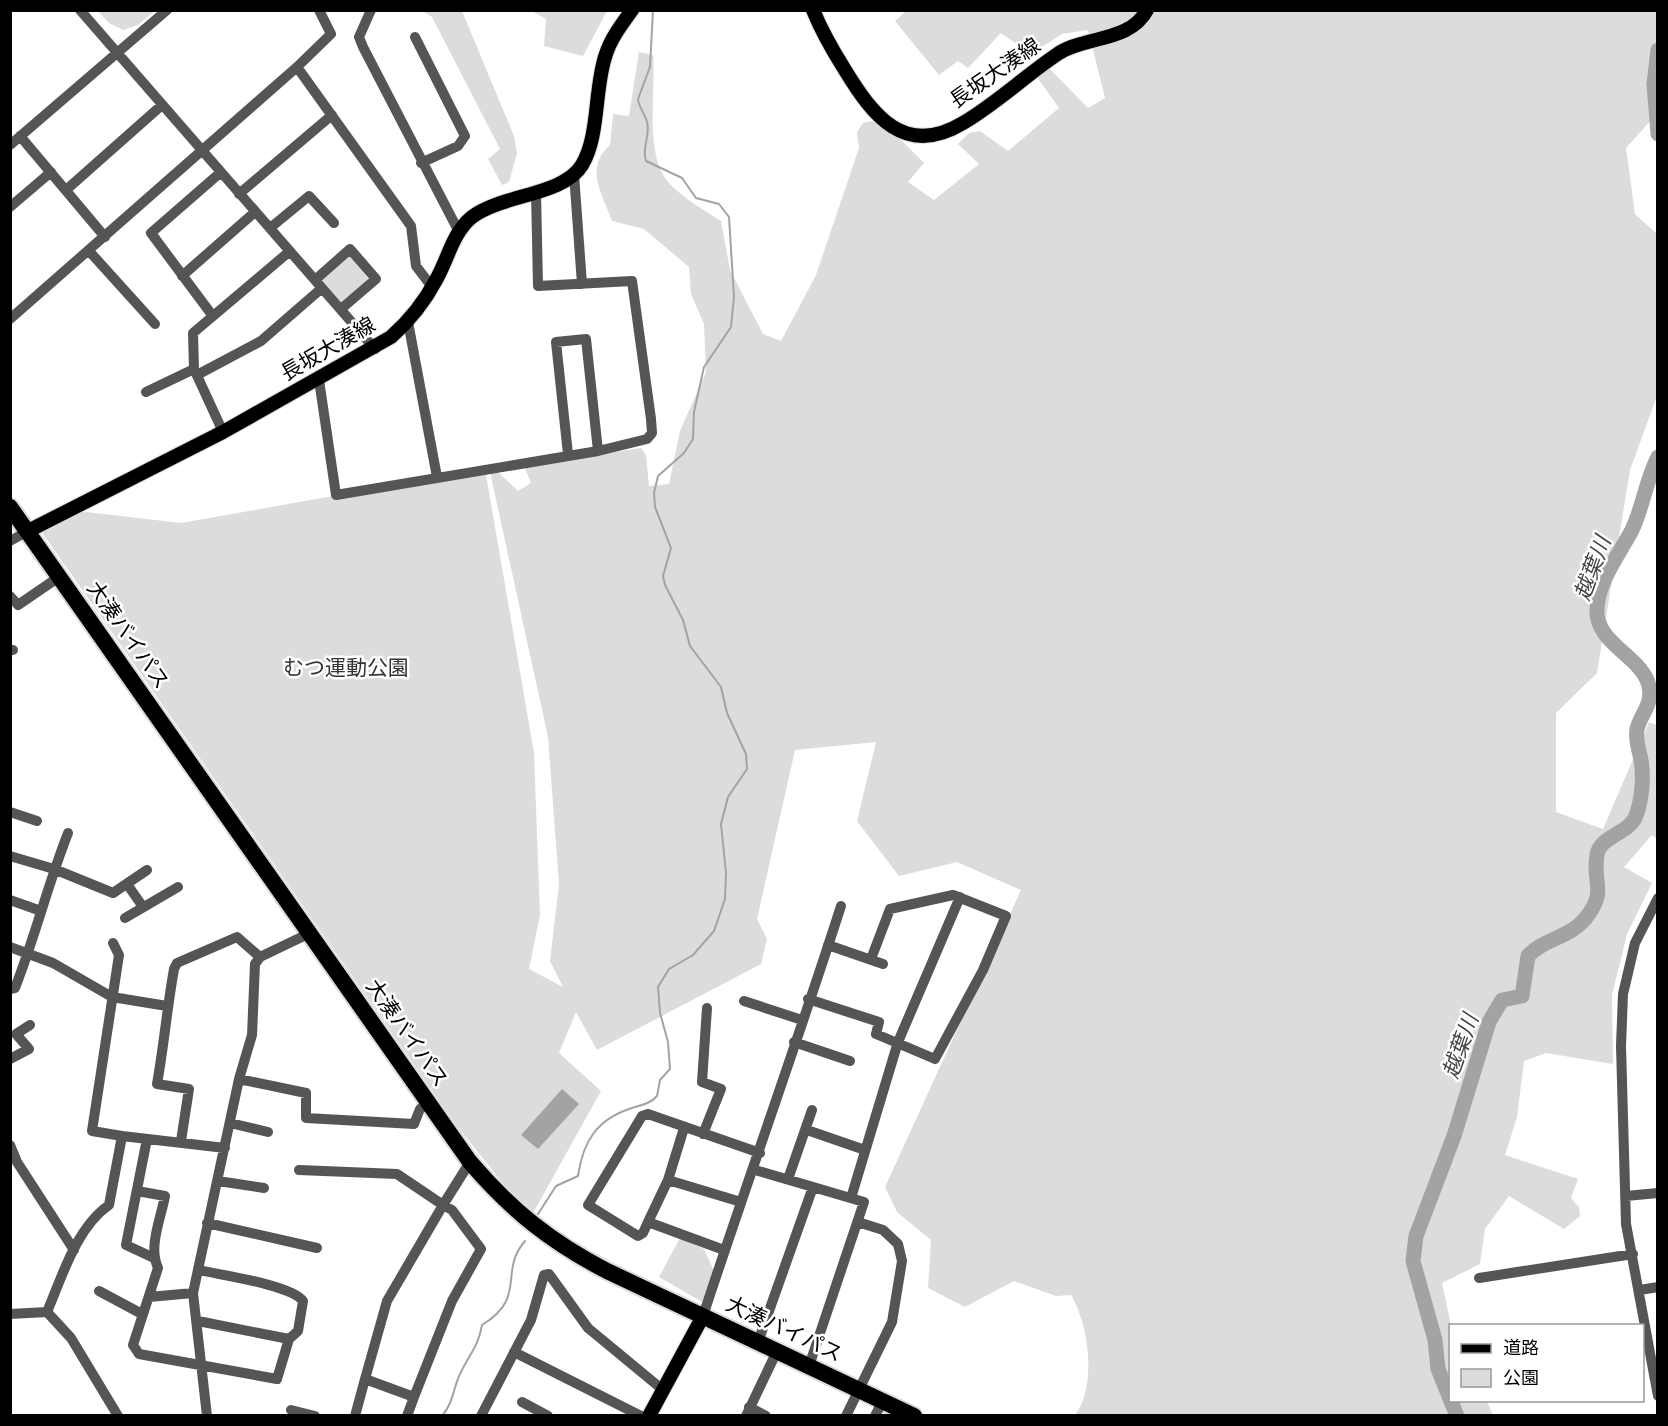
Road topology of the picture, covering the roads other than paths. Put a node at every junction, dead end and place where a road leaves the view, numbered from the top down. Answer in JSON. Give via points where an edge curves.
{"nodes":[{"id":1,"x":80,"y":10,"type":"edge"},
{"id":2,"x":167,"y":10,"type":"edge"},
{"id":3,"x":319,"y":10,"type":"edge"},
{"id":4,"x":371,"y":10,"type":"edge"},
{"id":5,"x":632,"y":10,"type":"edge"},
{"id":6,"x":813,"y":10,"type":"edge"},
{"id":7,"x":1147,"y":10,"type":"edge"},
{"id":8,"x":415,"y":38,"type":"dead end"},
{"id":9,"x":117,"y":55,"type":"junction"},
{"id":10,"x":297,"y":67,"type":"junction"},
{"id":11,"x":162,"y":105,"type":"junction"},
{"id":12,"x":332,"y":116,"type":"junction"},
{"id":13,"x":20,"y":136,"type":"junction"},
{"id":14,"x":10,"y":145,"type":"edge"},
{"id":15,"x":201,"y":150,"type":"junction"},
{"id":16,"x":421,"y":164,"type":"junction"},
{"id":17,"x":51,"y":172,"type":"junction"},
{"id":18,"x":221,"y":172,"type":"junction"},
{"id":19,"x":574,"y":174,"type":"junction"},
{"id":20,"x":66,"y":190,"type":"junction"},
{"id":21,"x":536,"y":192,"type":"junction"},
{"id":22,"x":239,"y":194,"type":"junction"},
{"id":23,"x":10,"y":207,"type":"edge"},
{"id":24,"x":255,"y":212,"type":"junction"},
{"id":25,"x":334,"y":223,"type":"dead end"},
{"id":26,"x":270,"y":228,"type":"junction"},
{"id":27,"x":459,"y":232,"type":"junction"},
{"id":28,"x":105,"y":237,"type":"junction"},
{"id":29,"x":89,"y":251,"type":"junction"},
{"id":30,"x":290,"y":251,"type":"junction"},
{"id":31,"x":182,"y":276,"type":"junction"},
{"id":32,"x":318,"y":284,"type":"junction"},
{"id":33,"x":582,"y":284,"type":"junction"},
{"id":34,"x":432,"y":287,"type":"junction"},
{"id":35,"x":341,"y":309,"type":"junction"},
{"id":36,"x":212,"y":315,"type":"junction"},
{"id":37,"x":10,"y":319,"type":"edge"},
{"id":38,"x":408,"y":322,"type":"junction"},
{"id":39,"x":155,"y":324,"type":"dead end"},
{"id":40,"x":375,"y":349,"type":"junction"},
{"id":41,"x":195,"y":372,"type":"junction"},
{"id":42,"x":319,"y":380,"type":"junction"},
{"id":43,"x":146,"y":392,"type":"dead end"},
{"id":44,"x":223,"y":432,"type":"junction"},
{"id":45,"x":598,"y":451,"type":"junction"},
{"id":46,"x":568,"y":454,"type":"junction"},
{"id":47,"x":437,"y":477,"type":"junction"},
{"id":48,"x":10,"y":507,"type":"edge"},
{"id":49,"x":28,"y":531,"type":"junction"},
{"id":50,"x":10,"y":541,"type":"edge"},
{"id":51,"x":59,"y":577,"type":"junction"},
{"id":52,"x":10,"y":596,"type":"edge"},
{"id":53,"x":10,"y":812,"type":"edge"},
{"id":54,"x":37,"y":821,"type":"dead end"},
{"id":55,"x":68,"y":833,"type":"dead end"},
{"id":56,"x":10,"y":856,"type":"edge"},
{"id":57,"x":54,"y":868,"type":"junction"},
{"id":58,"x":147,"y":870,"type":"dead end"},
{"id":59,"x":127,"y":884,"type":"junction"},
{"id":60,"x":178,"y":887,"type":"dead end"},
{"id":61,"x":960,"y":897,"type":"junction"},
{"id":62,"x":1658,"y":898,"type":"edge"},
{"id":63,"x":10,"y":900,"type":"edge"},
{"id":64,"x":841,"y":906,"type":"dead end"},
{"id":65,"x":143,"y":907,"type":"junction"},
{"id":66,"x":40,"y":911,"type":"junction"},
{"id":67,"x":125,"y":918,"type":"dead end"},
{"id":68,"x":308,"y":933,"type":"junction"},
{"id":69,"x":113,"y":943,"type":"dead end"},
{"id":70,"x":828,"y":945,"type":"junction"},
{"id":71,"x":10,"y":947,"type":"edge"},
{"id":72,"x":29,"y":953,"type":"junction"},
{"id":73,"x":260,"y":957,"type":"junction"},
{"id":74,"x":871,"y":959,"type":"junction"},
{"id":75,"x":883,"y":964,"type":"dead end"},
{"id":76,"x":10,"y":989,"type":"edge"},
{"id":77,"x":112,"y":997,"type":"junction"},
{"id":78,"x":808,"y":999,"type":"junction"},
{"id":79,"x":744,"y":1001,"type":"dead end"},
{"id":80,"x":167,"y":1006,"type":"junction"},
{"id":81,"x":707,"y":1008,"type":"dead end"},
{"id":82,"x":802,"y":1020,"type":"junction"},
{"id":83,"x":30,"y":1025,"type":"dead end"},
{"id":84,"x":794,"y":1042,"type":"junction"},
{"id":85,"x":898,"y":1042,"type":"junction"},
{"id":86,"x":10,"y":1059,"type":"edge"},
{"id":87,"x":850,"y":1061,"type":"dead end"},
{"id":88,"x":239,"y":1079,"type":"junction"},
{"id":89,"x":428,"y":1103,"type":"junction"},
{"id":90,"x":812,"y":1110,"type":"dead end"},
{"id":91,"x":230,"y":1123,"type":"junction"},
{"id":92,"x":684,"y":1128,"type":"junction"},
{"id":93,"x":807,"y":1130,"type":"junction"},
{"id":94,"x":268,"y":1132,"type":"dead end"},
{"id":95,"x":703,"y":1134,"type":"junction"},
{"id":96,"x":122,"y":1136,"type":"junction"},
{"id":97,"x":147,"y":1139,"type":"junction"},
{"id":98,"x":181,"y":1141,"type":"junction"},
{"id":99,"x":10,"y":1145,"type":"edge"},
{"id":100,"x":225,"y":1148,"type":"junction"},
{"id":101,"x":865,"y":1150,"type":"junction"},
{"id":102,"x":760,"y":1153,"type":"junction"},
{"id":103,"x":470,"y":1162,"type":"junction"},
{"id":104,"x":299,"y":1170,"type":"dead end"},
{"id":105,"x":755,"y":1170,"type":"junction"},
{"id":106,"x":788,"y":1179,"type":"junction"},
{"id":107,"x":218,"y":1180,"type":"junction"},
{"id":108,"x":668,"y":1180,"type":"junction"},
{"id":109,"x":813,"y":1187,"type":"junction"},
{"id":110,"x":264,"y":1188,"type":"dead end"},
{"id":111,"x":137,"y":1191,"type":"junction"},
{"id":112,"x":1658,"y":1193,"type":"edge"},
{"id":113,"x":1626,"y":1196,"type":"junction"},
{"id":114,"x":851,"y":1198,"type":"junction"},
{"id":115,"x":741,"y":1202,"type":"junction"},
{"id":116,"x":442,"y":1204,"type":"junction"},
{"id":117,"x":648,"y":1222,"type":"junction"},
{"id":118,"x":858,"y":1222,"type":"junction"},
{"id":119,"x":207,"y":1223,"type":"junction"},
{"id":120,"x":317,"y":1248,"type":"dead end"},
{"id":121,"x":74,"y":1250,"type":"junction"},
{"id":122,"x":724,"y":1250,"type":"junction"},
{"id":123,"x":1633,"y":1254,"type":"junction"},
{"id":124,"x":154,"y":1258,"type":"junction"},
{"id":125,"x":199,"y":1270,"type":"junction"},
{"id":126,"x":1479,"y":1278,"type":"dead end"},
{"id":127,"x":1658,"y":1287,"type":"edge"},
{"id":128,"x":1640,"y":1290,"type":"junction"},
{"id":129,"x":99,"y":1291,"type":"dead end"},
{"id":130,"x":194,"y":1293,"type":"junction"},
{"id":131,"x":149,"y":1297,"type":"junction"},
{"id":132,"x":46,"y":1312,"type":"junction"},
{"id":133,"x":10,"y":1314,"type":"edge"},
{"id":134,"x":142,"y":1314,"type":"junction"},
{"id":135,"x":703,"y":1316,"type":"junction"},
{"id":136,"x":198,"y":1321,"type":"junction"},
{"id":137,"x":289,"y":1339,"type":"junction"},
{"id":138,"x":758,"y":1342,"type":"junction"},
{"id":139,"x":777,"y":1351,"type":"junction"},
{"id":140,"x":514,"y":1352,"type":"junction"},
{"id":141,"x":809,"y":1366,"type":"junction"},
{"id":142,"x":202,"y":1367,"type":"junction"},
{"id":143,"x":365,"y":1379,"type":"junction"},
{"id":144,"x":861,"y":1389,"type":"junction"},
{"id":145,"x":663,"y":1390,"type":"junction"},
{"id":146,"x":1658,"y":1396,"type":"edge"},
{"id":147,"x":414,"y":1397,"type":"junction"},
{"id":148,"x":883,"y":1400,"type":"junction"},
{"id":149,"x":522,"y":1402,"type":"dead end"},
{"id":150,"x":291,"y":1410,"type":"dead end"},
{"id":151,"x":748,"y":1411,"type":"edge"},
{"id":152,"x":533,"y":1412,"type":"edge"},
{"id":153,"x":118,"y":1416,"type":"edge"},
{"id":154,"x":207,"y":1416,"type":"edge"},
{"id":155,"x":315,"y":1416,"type":"edge"},
{"id":156,"x":355,"y":1416,"type":"edge"},
{"id":157,"x":407,"y":1416,"type":"edge"},
{"id":158,"x":481,"y":1416,"type":"edge"},
{"id":159,"x":548,"y":1416,"type":"edge"},
{"id":160,"x":641,"y":1416,"type":"edge"},
{"id":161,"x":649,"y":1416,"type":"edge"},
{"id":162,"x":766,"y":1416,"type":"edge"},
{"id":163,"x":846,"y":1416,"type":"edge"},
{"id":164,"x":875,"y":1416,"type":"edge"},
{"id":165,"x":914,"y":1416,"type":"edge"}],
"edges":[{"from":1,"to":9,"type":"street"},
{"from":2,"to":9,"type":"street"},
{"from":3,"to":10,"type":"street","via":[[331,34]]},
{"from":4,"to":16,"type":"street","via":[[360,37]]},
{"from":5,"to":19,"type":"main road","via":[[605,55],[588,150]]},
{"from":6,"to":7,"type":"main road","name":"長坂大湊線","via":[[822,34],[876,116],[894,129],[929,136],[963,123],[1062,51],[1137,24]]},
{"from":8,"to":16,"type":"street","via":[[465,136],[458,146]]},
{"from":9,"to":11,"type":"street"},
{"from":9,"to":13,"type":"street"},
{"from":10,"to":12,"type":"street"},
{"from":10,"to":15,"type":"street"},
{"from":11,"to":15,"type":"street"},
{"from":11,"to":20,"type":"street"},
{"from":12,"to":22,"type":"street"},
{"from":12,"to":34,"type":"street","via":[[411,226],[416,266]]},
{"from":13,"to":14,"type":"street"},
{"from":13,"to":17,"type":"street"},
{"from":15,"to":18,"type":"street"},
{"from":15,"to":28,"type":"street"},
{"from":16,"to":27,"type":"street"},
{"from":17,"to":20,"type":"street"},
{"from":17,"to":23,"type":"street"},
{"from":18,"to":22,"type":"street"},
{"from":18,"to":31,"type":"street","via":[[151,233]]},
{"from":19,"to":21,"type":"main road","name":"長坂大湊線"},
{"from":19,"to":33,"type":"street"},
{"from":20,"to":28,"type":"street"},
{"from":21,"to":27,"type":"main road","name":"長坂大湊線","via":[[485,209]]},
{"from":21,"to":33,"type":"street","via":[[538,286]]},
{"from":22,"to":24,"type":"street"},
{"from":24,"to":26,"type":"street"},
{"from":24,"to":31,"type":"street"},
{"from":25,"to":26,"type":"street","via":[[309,196]]},
{"from":26,"to":30,"type":"street"},
{"from":27,"to":34,"type":"main road","name":"長坂大湊線"},
{"from":28,"to":29,"type":"street"},
{"from":29,"to":37,"type":"street"},
{"from":29,"to":39,"type":"street"},
{"from":30,"to":32,"type":"street"},
{"from":30,"to":36,"type":"street"},
{"from":31,"to":36,"type":"street"},
{"from":32,"to":35,"type":"street"},
{"from":32,"to":35,"type":"street","via":[[350,249],[376,279]]},
{"from":32,"to":41,"type":"street","via":[[261,341]]},
{"from":33,"to":45,"type":"street","via":[[632,281],[651,419],[652,433],[647,439]]},
{"from":34,"to":38,"type":"main road","name":"長坂大湊線"},
{"from":35,"to":40,"type":"street"},
{"from":36,"to":41,"type":"street","via":[[193,333]]},
{"from":38,"to":40,"type":"main road","name":"長坂大湊線"},
{"from":38,"to":47,"type":"street"},
{"from":40,"to":42,"type":"main road","name":"長坂大湊線"},
{"from":41,"to":43,"type":"street"},
{"from":41,"to":44,"type":"street"},
{"from":42,"to":44,"type":"main road","name":"長坂大湊線"},
{"from":42,"to":47,"type":"street","via":[[336,495]]},
{"from":44,"to":49,"type":"main road","name":"長坂大湊線"},
{"from":45,"to":46,"type":"street"},
{"from":45,"to":46,"type":"street","via":[[586,339],[556,342]]},
{"from":46,"to":47,"type":"street"},
{"from":48,"to":49,"type":"highway","name":"大湊バイパス"},
{"from":49,"to":50,"type":"street"},
{"from":49,"to":51,"type":"highway","name":"大湊バイパス"},
{"from":51,"to":52,"type":"street","via":[[18,605]]},
{"from":51,"to":68,"type":"highway","name":"大湊バイパス"},
{"from":53,"to":54,"type":"street"},
{"from":55,"to":57,"type":"street"},
{"from":56,"to":57,"type":"street"},
{"from":57,"to":59,"type":"street","via":[[113,893]]},
{"from":57,"to":66,"type":"street"},
{"from":58,"to":59,"type":"street"},
{"from":59,"to":65,"type":"street"},
{"from":60,"to":65,"type":"street"},
{"from":61,"to":74,"type":"street","via":[[953,895],[890,909]]},
{"from":61,"to":85,"type":"street"},
{"from":61,"to":85,"type":"street","via":[[1006,916],[983,970],[935,1059]]},
{"from":62,"to":113,"type":"street","via":[[1635,943],[1623,994]]},
{"from":63,"to":66,"type":"street"},
{"from":64,"to":70,"type":"street"},
{"from":65,"to":67,"type":"street"},
{"from":66,"to":72,"type":"street"},
{"from":68,"to":73,"type":"street"},
{"from":68,"to":89,"type":"highway","name":"大湊バイパス"},
{"from":69,"to":77,"type":"street","via":[[119,955]]},
{"from":70,"to":74,"type":"street"},
{"from":70,"to":78,"type":"street"},
{"from":71,"to":72,"type":"street"},
{"from":72,"to":76,"type":"street","via":[[15,988]]},
{"from":72,"to":77,"type":"street"},
{"from":73,"to":80,"type":"street","via":[[237,937],[177,963]]},
{"from":73,"to":88,"type":"street","via":[[255,964],[252,1035]]},
{"from":74,"to":75,"type":"street"},
{"from":77,"to":80,"type":"street"},
{"from":77,"to":96,"type":"street","via":[[92,1131]]},
{"from":78,"to":82,"type":"street"},
{"from":78,"to":85,"type":"street","via":[[879,1022],[876,1034]]},
{"from":79,"to":82,"type":"street"},
{"from":80,"to":98,"type":"street","via":[[157,1084],[189,1089]]},
{"from":81,"to":95,"type":"street","via":[[702,1082],[721,1089]]},
{"from":82,"to":84,"type":"street"},
{"from":83,"to":86,"type":"street","via":[[16,1034],[29,1049]]},
{"from":84,"to":87,"type":"street"},
{"from":84,"to":102,"type":"street"},
{"from":85,"to":101,"type":"street"},
{"from":88,"to":89,"type":"street","via":[[306,1093],[306,1118],[414,1124],[420,1109]]},
{"from":88,"to":91,"type":"street"},
{"from":89,"to":103,"type":"highway","name":"大湊バイパス"},
{"from":90,"to":93,"type":"street"},
{"from":91,"to":94,"type":"street"},
{"from":91,"to":100,"type":"street"},
{"from":92,"to":95,"type":"street"},
{"from":92,"to":108,"type":"street"},
{"from":92,"to":117,"type":"street","via":[[648,1114],[642,1116],[588,1206],[638,1236]]},
{"from":93,"to":101,"type":"street"},
{"from":93,"to":106,"type":"street"},
{"from":95,"to":102,"type":"street"},
{"from":96,"to":97,"type":"street"},
{"from":96,"to":121,"type":"street","via":[[109,1205],[95,1214]]},
{"from":97,"to":98,"type":"street"},
{"from":97,"to":111,"type":"street"},
{"from":98,"to":100,"type":"street"},
{"from":99,"to":121,"type":"street"},
{"from":100,"to":107,"type":"street"},
{"from":101,"to":114,"type":"street"},
{"from":102,"to":105,"type":"street"},
{"from":103,"to":116,"type":"street"},
{"from":103,"to":135,"type":"highway","name":"大湊バイパス","via":[[512,1208],[567,1250]]},
{"from":104,"to":116,"type":"street","via":[[397,1174]]},
{"from":105,"to":106,"type":"street"},
{"from":105,"to":115,"type":"street"},
{"from":106,"to":109,"type":"street"},
{"from":107,"to":110,"type":"street"},
{"from":107,"to":119,"type":"street"},
{"from":108,"to":115,"type":"street"},
{"from":108,"to":117,"type":"street"},
{"from":109,"to":114,"type":"street"},
{"from":109,"to":138,"type":"street"},
{"from":111,"to":124,"type":"street","via":[[126,1245]]},
{"from":111,"to":124,"type":"street","via":[[165,1196]]},
{"from":112,"to":113,"type":"street"},
{"from":113,"to":123,"type":"street","via":[[1626,1224]]},
{"from":114,"to":118,"type":"street","via":[[864,1202]]},
{"from":115,"to":122,"type":"street"},
{"from":116,"to":143,"type":"street","via":[[387,1301]]},
{"from":116,"to":147,"type":"street","via":[[452,1210],[481,1249],[452,1301]]},
{"from":117,"to":122,"type":"street"},
{"from":118,"to":141,"type":"street"},
{"from":118,"to":144,"type":"street","via":[[883,1230],[898,1244],[902,1261],[892,1322]]},
{"from":119,"to":120,"type":"street"},
{"from":119,"to":125,"type":"street"},
{"from":121,"to":132,"type":"street"},
{"from":122,"to":135,"type":"street"},
{"from":123,"to":126,"type":"street"},
{"from":123,"to":128,"type":"street"},
{"from":124,"to":131,"type":"street","via":[[158,1268]]},
{"from":125,"to":130,"type":"street"},
{"from":125,"to":137,"type":"street","via":[[298,1295],[303,1301],[298,1331]]},
{"from":127,"to":128,"type":"street"},
{"from":128,"to":146,"type":"street"},
{"from":129,"to":134,"type":"street"},
{"from":130,"to":131,"type":"street"},
{"from":130,"to":136,"type":"street"},
{"from":131,"to":134,"type":"street"},
{"from":132,"to":133,"type":"street"},
{"from":132,"to":153,"type":"street","via":[[71,1338]]},
{"from":134,"to":142,"type":"street","via":[[133,1345],[139,1354]]},
{"from":135,"to":138,"type":"highway","name":"大湊バイパス"},
{"from":135,"to":145,"type":"main road"},
{"from":136,"to":137,"type":"street"},
{"from":136,"to":142,"type":"street"},
{"from":137,"to":142,"type":"street","via":[[278,1379]]},
{"from":138,"to":139,"type":"highway","name":"大湊バイパス"},
{"from":139,"to":141,"type":"highway","name":"大湊バイパス"},
{"from":139,"to":151,"type":"street"},
{"from":140,"to":145,"type":"street","via":[[531,1320],[544,1275],[549,1274],[588,1328]]},
{"from":140,"to":158,"type":"street"},
{"from":140,"to":160,"type":"street"},
{"from":141,"to":144,"type":"highway","name":"大湊バイパス"},
{"from":142,"to":154,"type":"street"},
{"from":143,"to":147,"type":"street"},
{"from":143,"to":156,"type":"street"},
{"from":144,"to":148,"type":"highway","name":"大湊バイパス"},
{"from":144,"to":163,"type":"street"},
{"from":145,"to":161,"type":"main road"},
{"from":147,"to":157,"type":"street"},
{"from":148,"to":164,"type":"street"},
{"from":148,"to":165,"type":"highway","name":"大湊バイパス"},
{"from":149,"to":152,"type":"street"},
{"from":150,"to":155,"type":"street"},
{"from":151,"to":162,"type":"street"},
{"from":152,"to":159,"type":"street"}]}
